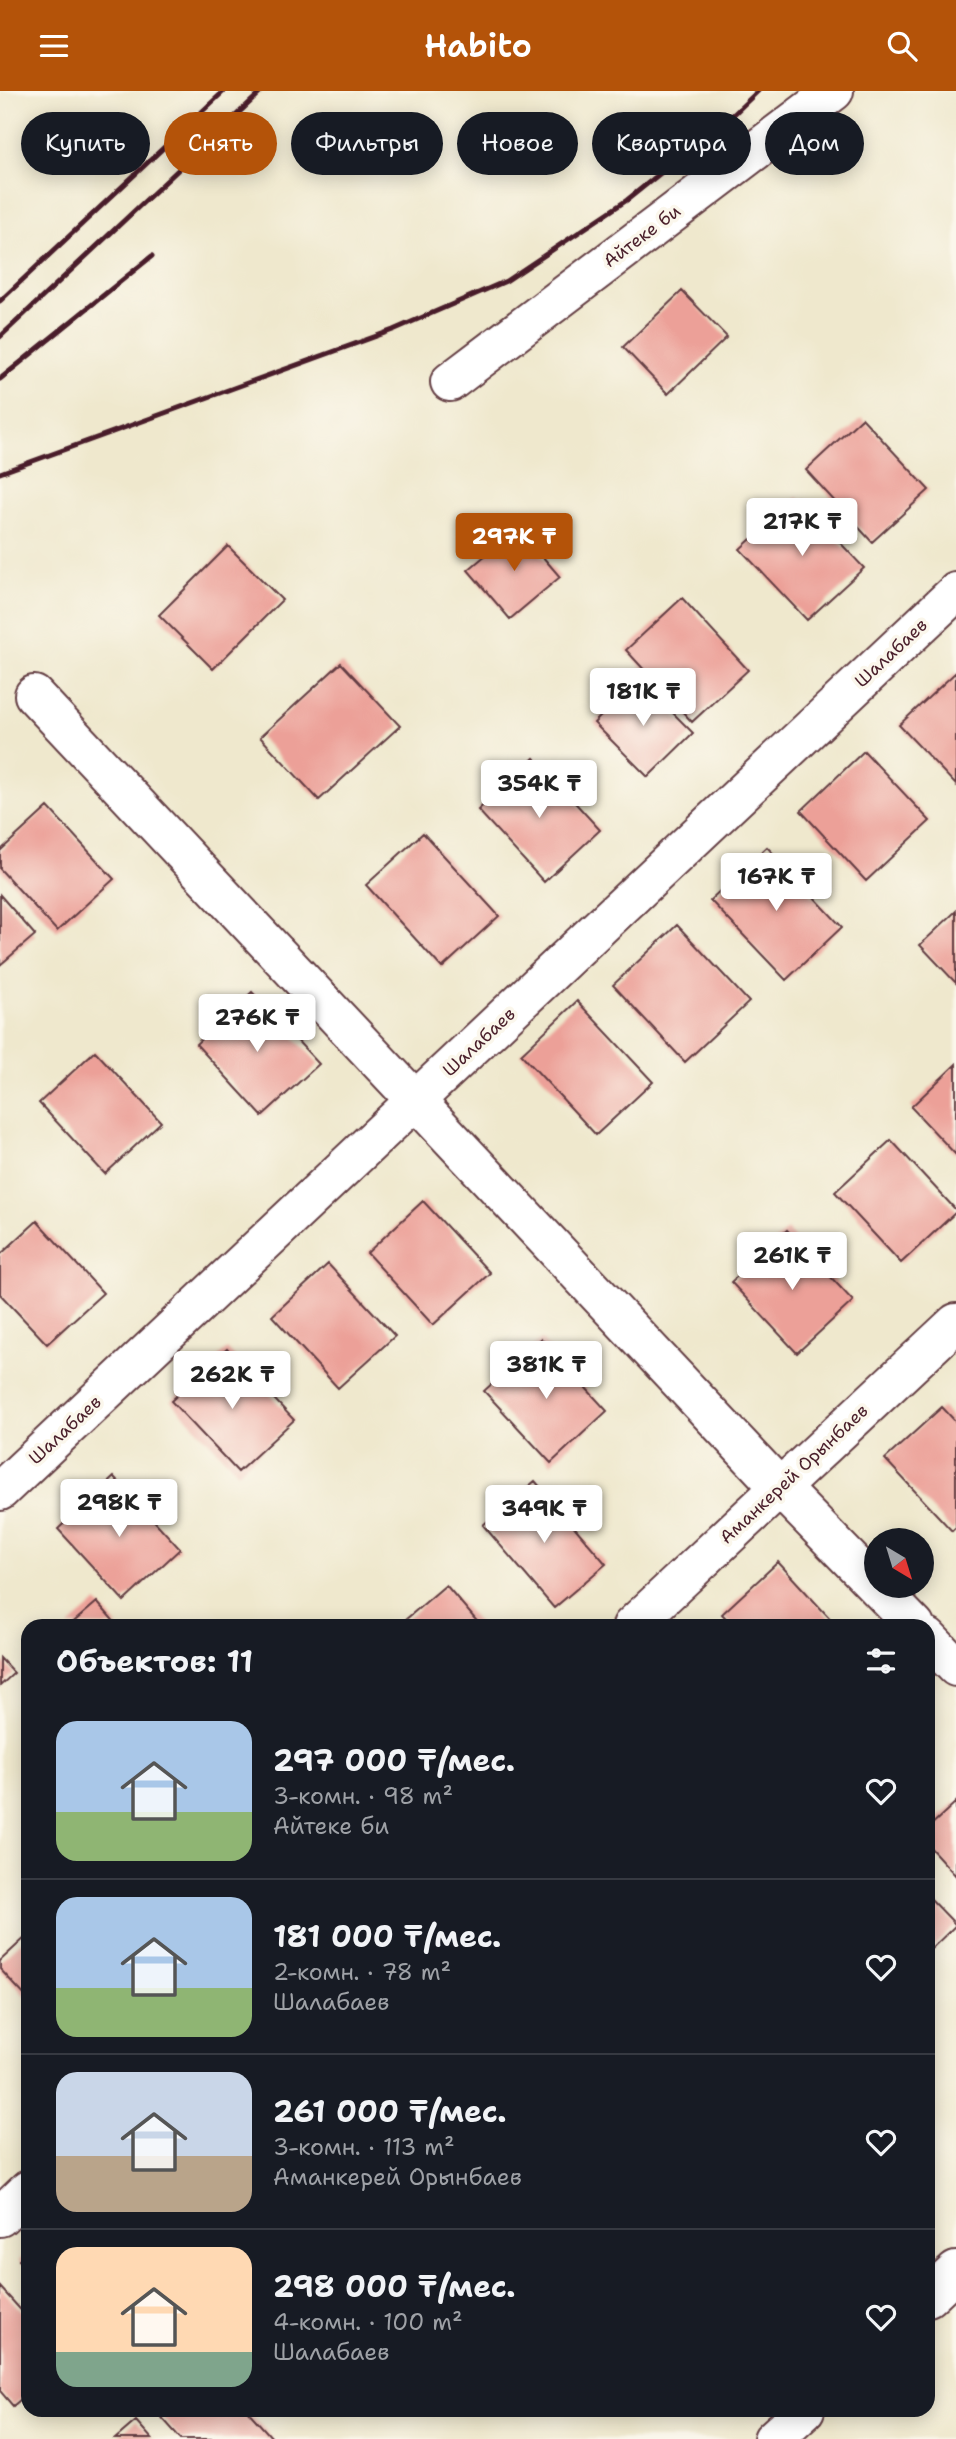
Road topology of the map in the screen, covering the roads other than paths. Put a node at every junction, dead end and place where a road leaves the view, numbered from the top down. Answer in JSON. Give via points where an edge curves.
{"nodes":[{"id":1,"x":834,"y":91,"type":"edge"},
{"id":2,"x":450,"y":382,"type":"dead end"},
{"id":3,"x":956,"y":592,"type":"edge"},
{"id":4,"x":34,"y":695,"type":"dead end"},
{"id":5,"x":415,"y":1103,"type":"junction"},
{"id":6,"x":956,"y":1323,"type":"edge"},
{"id":7,"x":780,"y":1488,"type":"junction"},
{"id":8,"x":0,"y":1491,"type":"edge"},
{"id":9,"x":640,"y":1619,"type":"edge"},
{"id":10,"x":908,"y":1619,"type":"edge"},
{"id":11,"x":935,"y":1645,"type":"edge"},
{"id":12,"x":956,"y":1667,"type":"edge"},
{"id":13,"x":21,"y":2197,"type":"edge"},
{"id":14,"x":0,"y":2217,"type":"edge"},
{"id":15,"x":956,"y":2271,"type":"edge"},
{"id":16,"x":935,"y":2290,"type":"edge"}],
"edges":[{"from":1,"to":2,"type":"street","name":"Айтеке би"},
{"from":3,"to":5,"type":"street","name":"Шалабаев"},
{"from":4,"to":5,"type":"street"},
{"from":5,"to":7,"type":"street"},
{"from":5,"to":8,"type":"street","name":"Шалабаев"},
{"from":6,"to":7,"type":"street","name":"Аманкерей Орынбаев"},
{"from":7,"to":9,"type":"street","name":"Аманкерей Орынбаев"},
{"from":7,"to":10,"type":"street"},
{"from":11,"to":12,"type":"street"},
{"from":13,"to":14,"type":"street"},
{"from":15,"to":16,"type":"street"}]}
